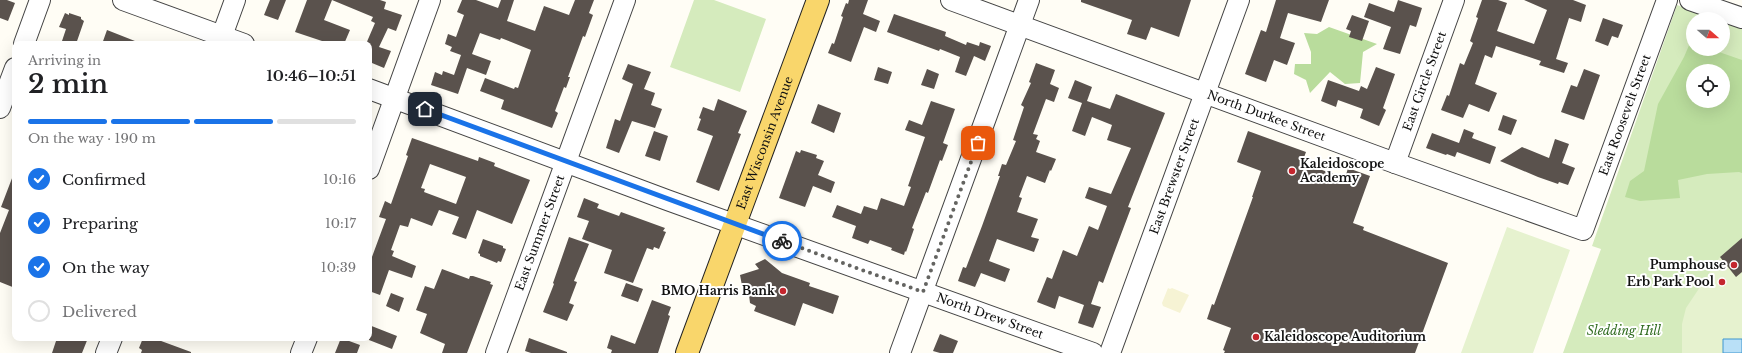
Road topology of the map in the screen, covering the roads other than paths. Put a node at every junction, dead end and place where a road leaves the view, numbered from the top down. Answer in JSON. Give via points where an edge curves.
{"nodes":[{"id":1,"x":40,"y":0,"type":"edge"},
{"id":2,"x":123,"y":0,"type":"edge"},
{"id":3,"x":235,"y":0,"type":"edge"},
{"id":4,"x":430,"y":0,"type":"edge"},
{"id":5,"x":625,"y":0,"type":"edge"},
{"id":6,"x":818,"y":0,"type":"edge"},
{"id":7,"x":951,"y":0,"type":"edge"},
{"id":8,"x":1030,"y":0,"type":"edge"},
{"id":9,"x":1239,"y":0,"type":"edge"},
{"id":10,"x":1454,"y":0,"type":"edge"},
{"id":11,"x":1667,"y":0,"type":"edge"},
{"id":12,"x":1690,"y":0,"type":"edge"},
{"id":13,"x":1738,"y":11,"type":"edge"},
{"id":14,"x":1021,"y":24,"type":"junction"},
{"id":15,"x":221,"y":40,"type":"edge"},
{"id":16,"x":25,"y":41,"type":"edge"},
{"id":17,"x":12,"y":76,"type":"edge"},
{"id":18,"x":372,"y":90,"type":"edge"},
{"id":19,"x":1206,"y":93,"type":"junction"},
{"id":20,"x":395,"y":98,"type":"junction"},
{"id":21,"x":0,"y":108,"type":"edge"},
{"id":22,"x":372,"y":161,"type":"edge"},
{"id":23,"x":566,"y":162,"type":"junction"},
{"id":24,"x":1395,"y":163,"type":"junction"},
{"id":25,"x":734,"y":224,"type":"junction"},
{"id":26,"x":1583,"y":230,"type":"joint"},
{"id":27,"x":923,"y":292,"type":"junction"},
{"id":28,"x":111,"y":341,"type":"edge"},
{"id":29,"x":305,"y":341,"type":"edge"},
{"id":30,"x":106,"y":353,"type":"edge"},
{"id":31,"x":301,"y":353,"type":"edge"},
{"id":32,"x":496,"y":353,"type":"edge"},
{"id":33,"x":687,"y":353,"type":"edge"},
{"id":34,"x":900,"y":353,"type":"edge"},
{"id":35,"x":1093,"y":353,"type":"edge"},
{"id":36,"x":1110,"y":353,"type":"edge"}],
"edges":[{"from":1,"to":16,"type":"street"},
{"from":2,"to":15,"type":"street"},
{"from":3,"to":15,"type":"street"},
{"from":4,"to":20,"type":"street"},
{"from":5,"to":23,"type":"street","name":"East Summer Street"},
{"from":6,"to":25,"type":"main road","name":"East Wisconsin Avenue"},
{"from":7,"to":14,"type":"street","name":"North Durkee Street"},
{"from":8,"to":14,"type":"street"},
{"from":9,"to":19,"type":"street","name":"East Brewster Street"},
{"from":10,"to":24,"type":"street","name":"East Circle Street"},
{"from":11,"to":26,"type":"street","name":"East Roosevelt Street"},
{"from":12,"to":13,"type":"street"},
{"from":14,"to":19,"type":"street","name":"North Durkee Street"},
{"from":14,"to":27,"type":"street"},
{"from":17,"to":21,"type":"street"},
{"from":18,"to":20,"type":"street","name":"North Drew Street"},
{"from":19,"to":24,"type":"street","name":"North Durkee Street"},
{"from":19,"to":36,"type":"street","name":"East Brewster Street"},
{"from":20,"to":22,"type":"street"},
{"from":20,"to":23,"type":"street","name":"North Drew Street"},
{"from":23,"to":25,"type":"street","name":"North Drew Street"},
{"from":23,"to":32,"type":"street","name":"East Summer Street"},
{"from":24,"to":26,"type":"street","name":"North Durkee Street"},
{"from":25,"to":27,"type":"street","name":"North Drew Street"},
{"from":25,"to":33,"type":"main road","name":"East Wisconsin Avenue"},
{"from":27,"to":34,"type":"street"},
{"from":27,"to":35,"type":"street","name":"North Drew Street"},
{"from":28,"to":30,"type":"street"},
{"from":29,"to":31,"type":"street"}]}
